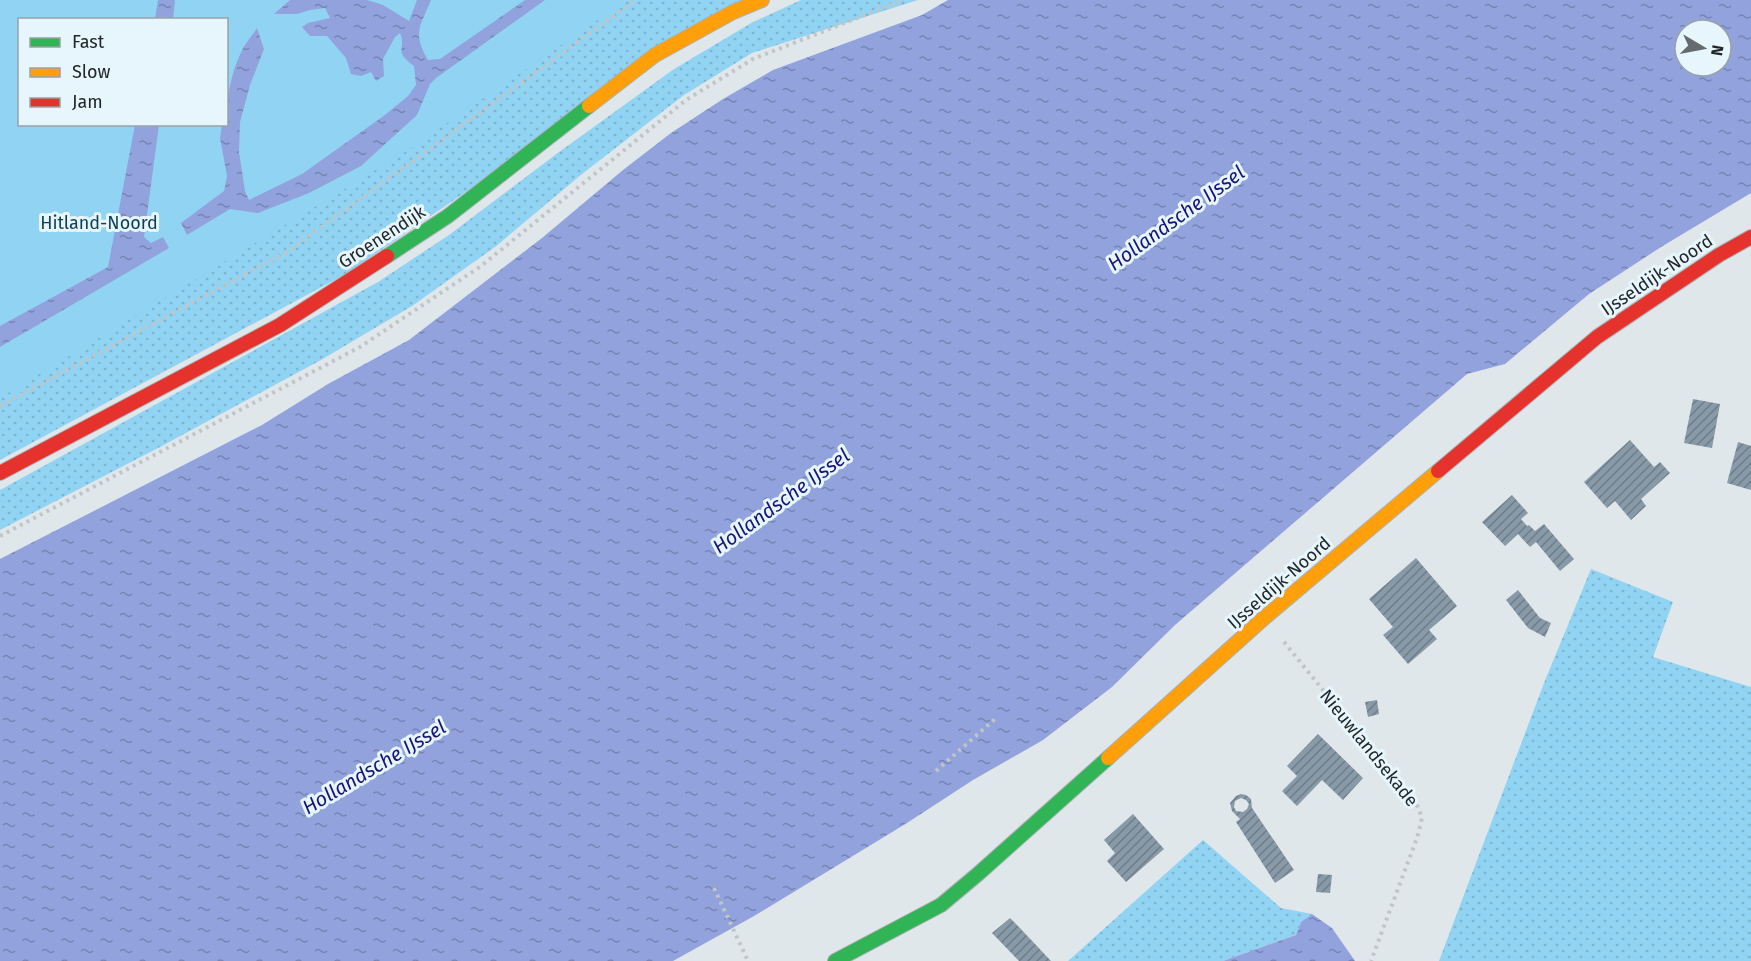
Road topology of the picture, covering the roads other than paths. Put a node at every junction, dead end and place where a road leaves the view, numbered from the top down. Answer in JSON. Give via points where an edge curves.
{"nodes":[{"id":1,"x":762,"y":0,"type":"edge"},
{"id":2,"x":1751,"y":237,"type":"edge"},
{"id":3,"x":0,"y":474,"type":"edge"},
{"id":4,"x":835,"y":961,"type":"edge"}],
"edges":[{"from":1,"to":3,"type":"street","name":"Groenendijk","via":[[655,55],[448,216],[280,325]]},
{"from":2,"to":4,"type":"street","name":"IJsseldijk-Noord","via":[[1597,337],[1264,618],[940,905]]}]}
